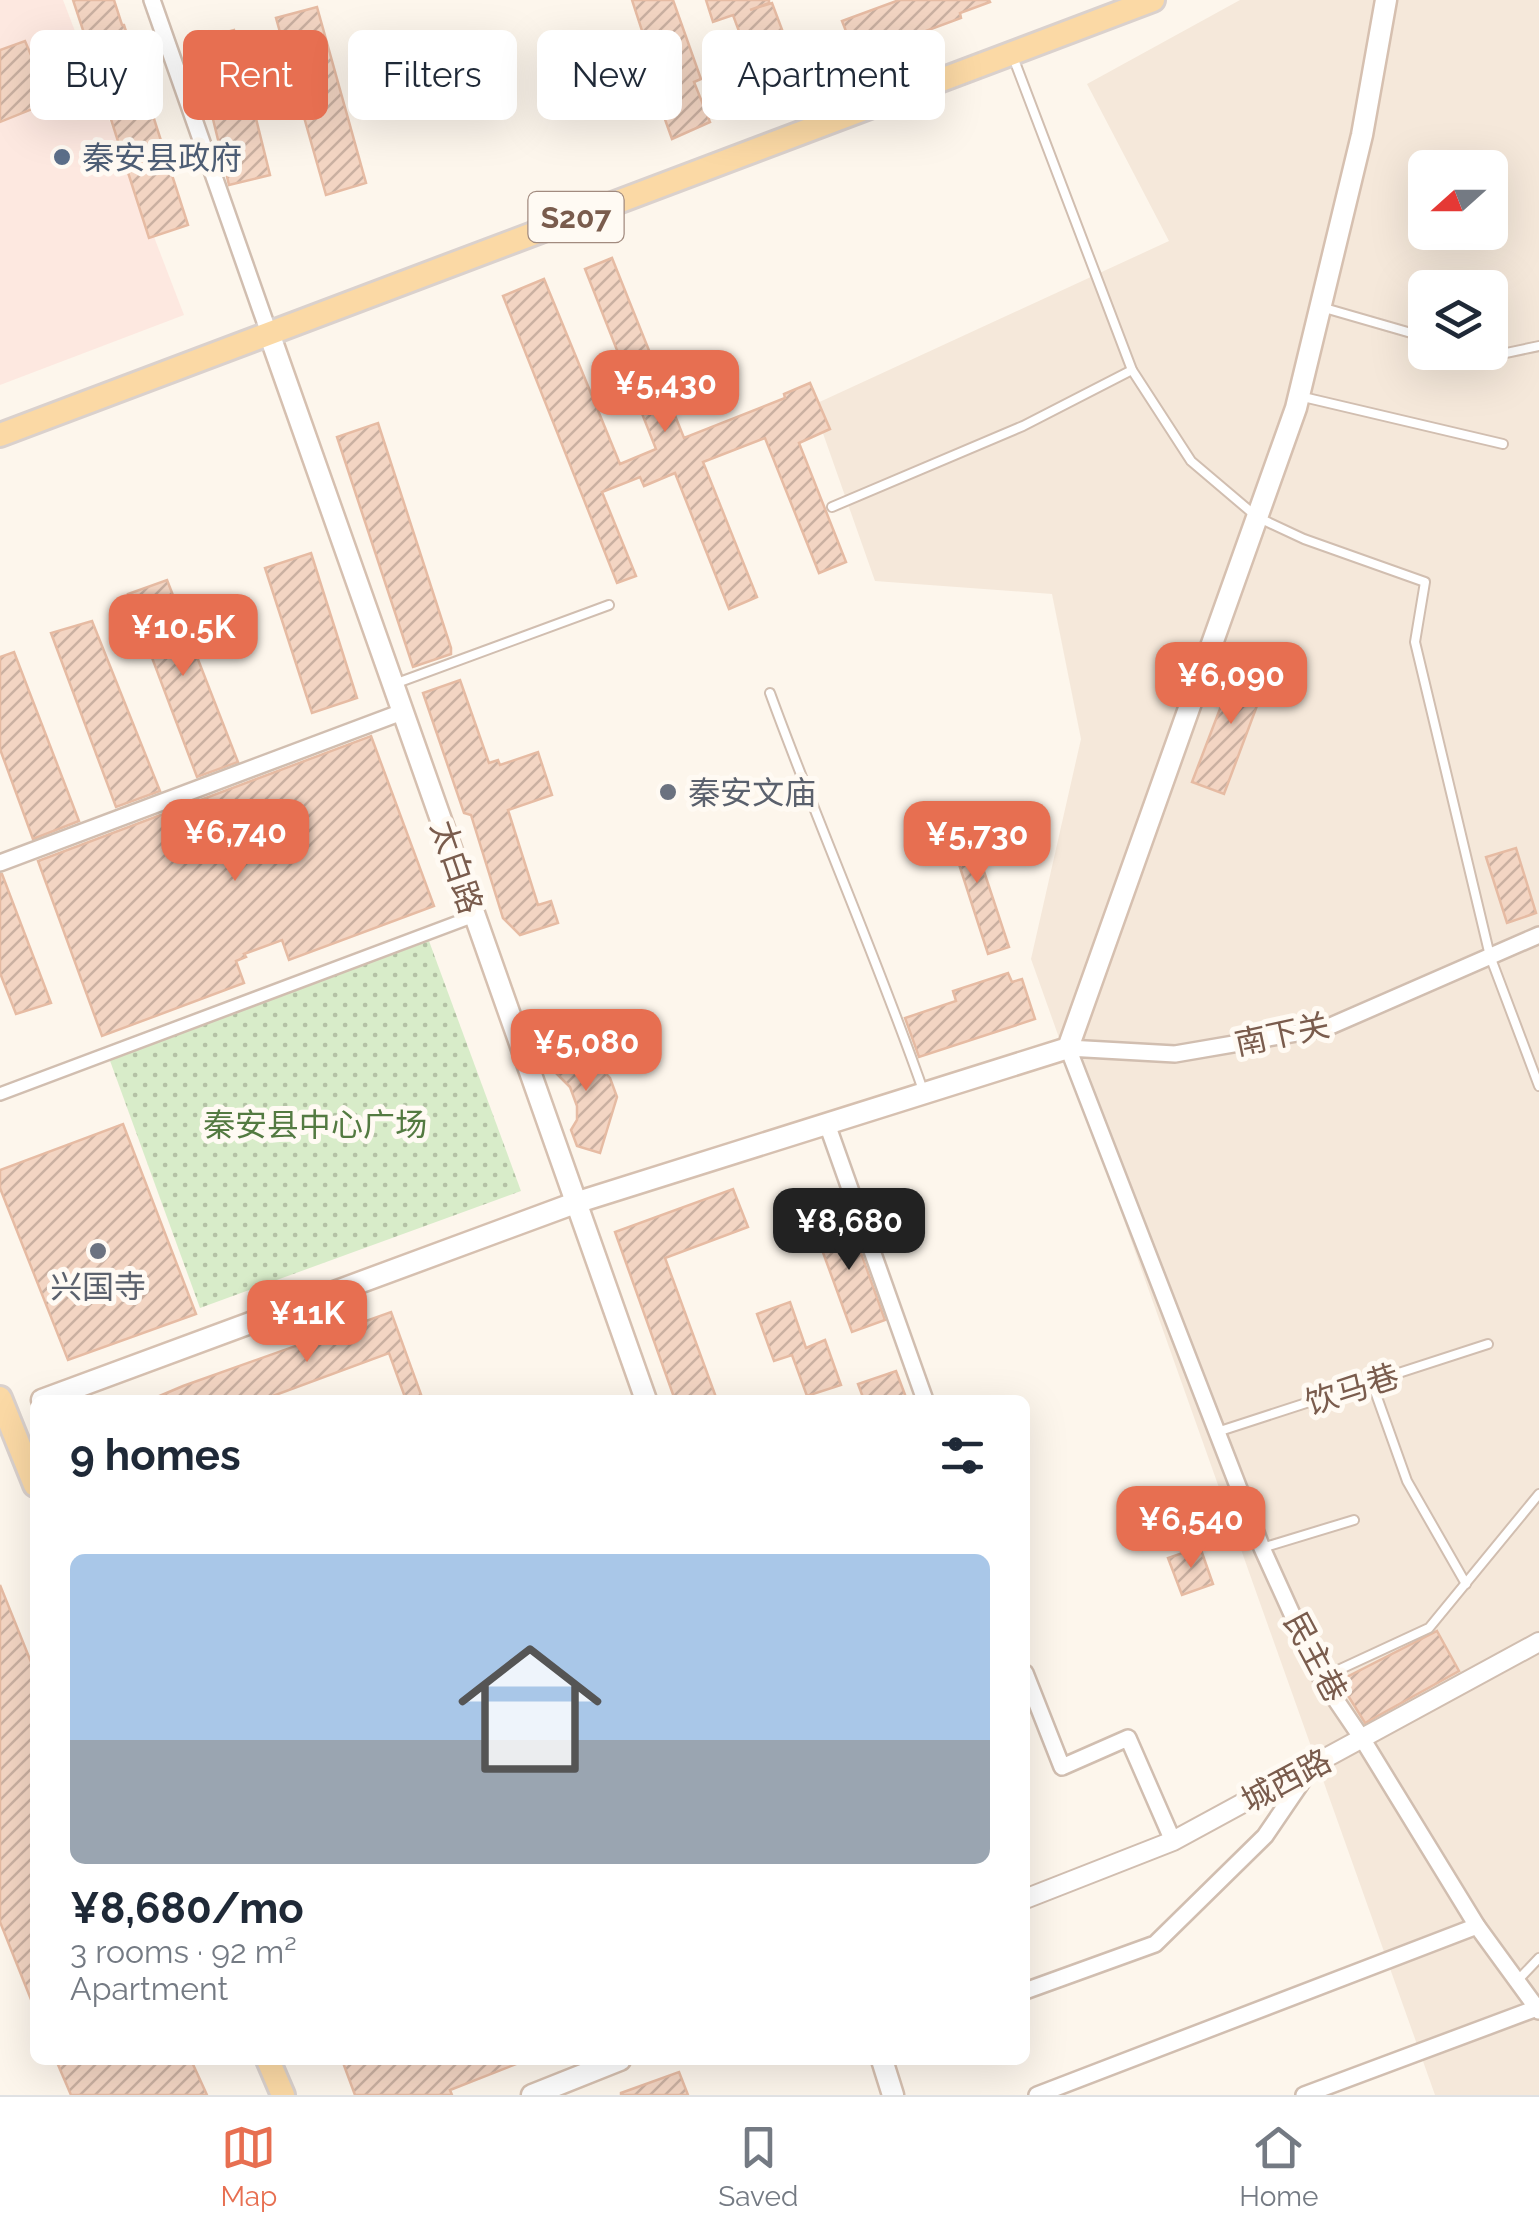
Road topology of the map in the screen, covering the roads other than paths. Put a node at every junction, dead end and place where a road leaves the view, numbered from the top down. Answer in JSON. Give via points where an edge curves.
{"nodes":[{"id":1,"x":152,"y":0,"type":"edge"},
{"id":2,"x":1152,"y":0,"type":"edge"},
{"id":3,"x":1386,"y":0,"type":"edge"},
{"id":4,"x":1012,"y":53,"type":"junction"},
{"id":5,"x":1321,"y":307,"type":"junction"},
{"id":6,"x":1408,"y":332,"type":"edge"},
{"id":7,"x":269,"y":334,"type":"junction"},
{"id":8,"x":1539,"y":346,"type":"edge"},
{"id":9,"x":1508,"y":353,"type":"edge"},
{"id":10,"x":1132,"y":370,"type":"junction"},
{"id":11,"x":1299,"y":396,"type":"junction"},
{"id":12,"x":0,"y":435,"type":"edge"},
{"id":13,"x":1503,"y":444,"type":"dead end"},
{"id":14,"x":832,"y":507,"type":"dead end"},
{"id":15,"x":1258,"y":517,"type":"junction"},
{"id":16,"x":609,"y":605,"type":"dead end"},
{"id":17,"x":393,"y":685,"type":"junction"},
{"id":18,"x":770,"y":693,"type":"dead end"},
{"id":19,"x":402,"y":712,"type":"junction"},
{"id":20,"x":0,"y":863,"type":"edge"},
{"id":21,"x":474,"y":916,"type":"junction"},
{"id":22,"x":1539,"y":935,"type":"edge"},
{"id":23,"x":1490,"y":956,"type":"junction"},
{"id":24,"x":1068,"y":1048,"type":"junction"},
{"id":25,"x":1539,"y":1086,"type":"edge"},
{"id":26,"x":924,"y":1093,"type":"junction"},
{"id":27,"x":0,"y":1094,"type":"edge"},
{"id":28,"x":827,"y":1124,"type":"junction"},
{"id":29,"x":576,"y":1203,"type":"junction"},
{"id":30,"x":1488,"y":1344,"type":"dead end"},
{"id":31,"x":1372,"y":1384,"type":"junction"},
{"id":32,"x":54,"y":1395,"type":"edge"},
{"id":33,"x":644,"y":1395,"type":"edge"},
{"id":34,"x":923,"y":1395,"type":"edge"},
{"id":35,"x":30,"y":1403,"type":"edge"},
{"id":36,"x":2,"y":1409,"type":"edge"},
{"id":37,"x":1216,"y":1432,"type":"junction"},
{"id":38,"x":30,"y":1473,"type":"edge"},
{"id":39,"x":1539,"y":1494,"type":"edge"},
{"id":40,"x":1354,"y":1520,"type":"dead end"},
{"id":41,"x":1262,"y":1548,"type":"junction"},
{"id":42,"x":1466,"y":1584,"type":"junction"},
{"id":43,"x":1539,"y":1642,"type":"edge"},
{"id":44,"x":1322,"y":1678,"type":"junction"},
{"id":45,"x":1030,"y":1686,"type":"edge"},
{"id":46,"x":1363,"y":1740,"type":"junction"},
{"id":47,"x":1314,"y":1764,"type":"junction"},
{"id":48,"x":1174,"y":1840,"type":"junction"},
{"id":49,"x":1030,"y":1898,"type":"edge"},
{"id":50,"x":1477,"y":1926,"type":"junction"},
{"id":51,"x":1539,"y":1958,"type":"edge"},
{"id":52,"x":1517,"y":1981,"type":"junction"},
{"id":53,"x":1030,"y":1989,"type":"edge"},
{"id":54,"x":1538,"y":2009,"type":"edge"},
{"id":55,"x":270,"y":2065,"type":"edge"},
{"id":56,"x":607,"y":2065,"type":"edge"},
{"id":57,"x":884,"y":2065,"type":"edge"},
{"id":58,"x":282,"y":2095,"type":"edge"},
{"id":59,"x":532,"y":2095,"type":"edge"},
{"id":60,"x":894,"y":2095,"type":"edge"},
{"id":61,"x":1037,"y":2095,"type":"edge"},
{"id":62,"x":1304,"y":2095,"type":"edge"}],
"edges":[{"from":1,"to":7,"type":"street"},
{"from":2,"to":4,"type":"main road","number":"S207"},
{"from":3,"to":5,"type":"main road"},
{"from":4,"to":7,"type":"main road","number":"S207"},
{"from":4,"to":10,"type":"lane"},
{"from":5,"to":6,"type":"lane"},
{"from":5,"to":11,"type":"main road"},
{"from":7,"to":12,"type":"main road","number":"S207"},
{"from":7,"to":17,"type":"main road","name":"太白路"},
{"from":8,"to":9,"type":"lane"},
{"from":10,"to":14,"type":"lane","via":[[1023,426]]},
{"from":10,"to":15,"type":"lane","via":[[1191,461]]},
{"from":11,"to":13,"type":"lane"},
{"from":11,"to":15,"type":"main road"},
{"from":15,"to":23,"type":"lane","via":[[1425,582],[1415,642]]},
{"from":15,"to":24,"type":"main road"},
{"from":16,"to":17,"type":"lane"},
{"from":17,"to":19,"type":"main road","name":"太白路"},
{"from":18,"to":26,"type":"lane"},
{"from":19,"to":20,"type":"street"},
{"from":19,"to":21,"type":"main road","name":"太白路"},
{"from":21,"to":27,"type":"street"},
{"from":21,"to":29,"type":"main road","name":"太白路"},
{"from":22,"to":23,"type":"street","name":"南下关"},
{"from":23,"to":24,"type":"street","name":"南下关","via":[[1326,1028],[1176,1054]]},
{"from":23,"to":25,"type":"lane"},
{"from":24,"to":26,"type":"main road"},
{"from":24,"to":37,"type":"street","name":"民主巷"},
{"from":26,"to":28,"type":"main road"},
{"from":28,"to":29,"type":"main road"},
{"from":28,"to":34,"type":"street"},
{"from":29,"to":32,"type":"main road"},
{"from":29,"to":33,"type":"main road","name":"太白路"},
{"from":30,"to":31,"type":"lane","name":"饮马巷"},
{"from":31,"to":37,"type":"lane","name":"饮马巷"},
{"from":31,"to":42,"type":"lane","via":[[1407,1481]]},
{"from":35,"to":36,"type":"main road"},
{"from":36,"to":38,"type":"main road"},
{"from":37,"to":41,"type":"street","name":"民主巷"},
{"from":39,"to":42,"type":"lane"},
{"from":40,"to":41,"type":"lane"},
{"from":41,"to":44,"type":"street","name":"民主巷"},
{"from":42,"to":44,"type":"lane","via":[[1430,1628]]},
{"from":43,"to":46,"type":"street","name":"城西路"},
{"from":44,"to":46,"type":"street","name":"民主巷"},
{"from":45,"to":48,"type":"street","via":[[1062,1767],[1128,1738]]},
{"from":46,"to":47,"type":"street","name":"城西路"},
{"from":46,"to":50,"type":"street","name":"民主巷"},
{"from":47,"to":48,"type":"street","name":"城西路"},
{"from":47,"to":53,"type":"street","via":[[1265,1836],[1155,1944]]},
{"from":48,"to":49,"type":"street","name":"城西路"},
{"from":50,"to":52,"type":"street","name":"民主巷"},
{"from":50,"to":61,"type":"street"},
{"from":51,"to":52,"type":"lane"},
{"from":52,"to":54,"type":"street","name":"民主巷"},
{"from":54,"to":62,"type":"street"},
{"from":55,"to":58,"type":"main road"},
{"from":56,"to":59,"type":"main road"},
{"from":57,"to":60,"type":"main road"}]}
